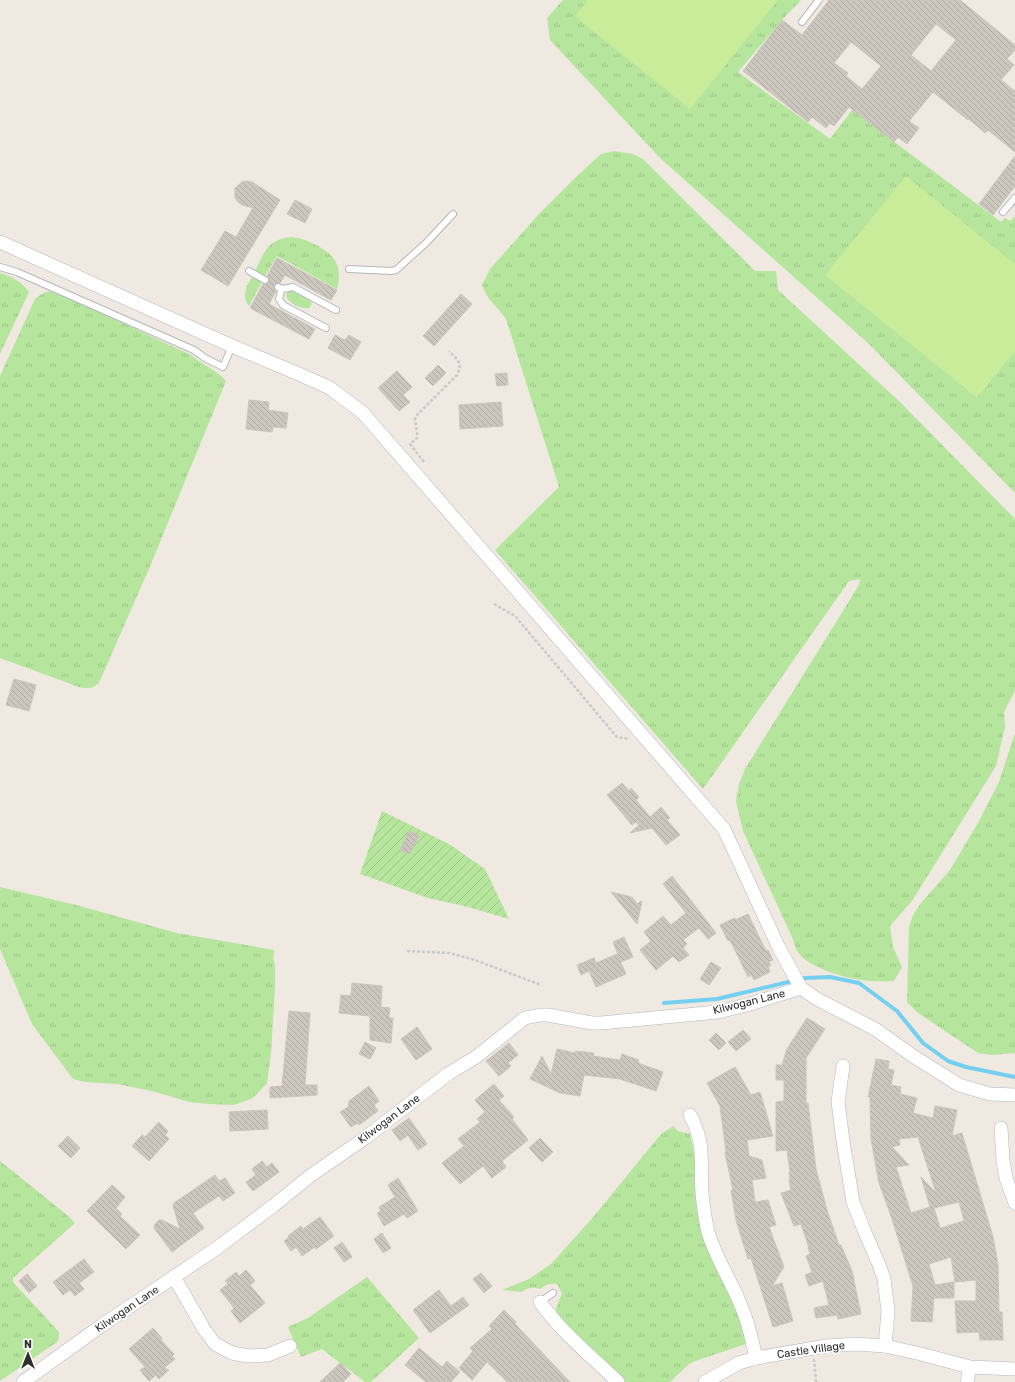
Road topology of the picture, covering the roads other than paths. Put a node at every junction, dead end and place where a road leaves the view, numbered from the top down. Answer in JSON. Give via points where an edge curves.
{"nodes":[{"id":1,"x":819,"y":0,"type":"edge"},
{"id":2,"x":802,"y":22,"type":"dead end"},
{"id":3,"x":1015,"y":198,"type":"edge"},
{"id":4,"x":1003,"y":212,"type":"dead end"},
{"id":5,"x":453,"y":214,"type":"dead end"},
{"id":6,"x":0,"y":242,"type":"edge"},
{"id":7,"x":0,"y":267,"type":"edge"},
{"id":8,"x":349,"y":270,"type":"dead end"},
{"id":9,"x":249,"y":271,"type":"dead end"},
{"id":10,"x":265,"y":280,"type":"dead end"},
{"id":11,"x":336,"y":310,"type":"dead end"},
{"id":12,"x":326,"y":328,"type":"dead end"},
{"id":13,"x":232,"y":346,"type":"junction"},
{"id":14,"x":800,"y":986,"type":"junction"},
{"id":15,"x":843,"y":1066,"type":"dead end"},
{"id":16,"x":1015,"y":1095,"type":"edge"},
{"id":17,"x":690,"y":1115,"type":"dead end"},
{"id":18,"x":1001,"y":1128,"type":"dead end"},
{"id":19,"x":1015,"y":1204,"type":"edge"},
{"id":20,"x":174,"y":1277,"type":"junction"},
{"id":21,"x":554,"y":1293,"type":"dead end"},
{"id":22,"x":540,"y":1302,"type":"joint"},
{"id":23,"x":290,"y":1346,"type":"dead end"},
{"id":24,"x":884,"y":1346,"type":"junction"},
{"id":25,"x":756,"y":1358,"type":"junction"},
{"id":26,"x":970,"y":1367,"type":"junction"},
{"id":27,"x":1015,"y":1369,"type":"edge"},
{"id":28,"x":23,"y":1382,"type":"edge"},
{"id":29,"x":618,"y":1382,"type":"edge"},
{"id":30,"x":705,"y":1382,"type":"edge"},
{"id":31,"x":967,"y":1382,"type":"edge"}],
"edges":[{"from":1,"to":2,"type":"lane"},
{"from":3,"to":4,"type":"lane"},
{"from":5,"to":8,"type":"lane","via":[[396,270]]},
{"from":6,"to":13,"type":"street"},
{"from":7,"to":13,"type":"lane","via":[[17,272],[194,350],[223,367]]},
{"from":9,"to":10,"type":"lane"},
{"from":11,"to":12,"type":"lane","via":[[293,287],[279,287],[279,299],[283,305]]},
{"from":13,"to":14,"type":"street","via":[[330,388],[363,413],[724,828],[779,948]]},
{"from":14,"to":16,"type":"street","via":[[817,999],[875,1028],[912,1056],[959,1085],[990,1094]]},
{"from":14,"to":20,"type":"street","name":"Kilwogan Lane","via":[[750,1004],[718,1012],[601,1023],[540,1015],[525,1018],[476,1057],[443,1078],[217,1248]]},
{"from":15,"to":24,"type":"street","via":[[838,1102],[843,1141],[853,1202],[884,1279],[888,1311]]},
{"from":17,"to":25,"type":"street","via":[[700,1138],[702,1200],[708,1232],[749,1326]]},
{"from":18,"to":19,"type":"street","via":[[1006,1178]]},
{"from":20,"to":23,"type":"street","via":[[210,1340],[215,1344],[248,1356],[268,1355]]},
{"from":20,"to":28,"type":"street","name":"Kilwogan Lane"},
{"from":21,"to":22,"type":"lane"},
{"from":22,"to":29,"type":"street","via":[[564,1332]]},
{"from":24,"to":25,"type":"street","name":"Castle Village","via":[[826,1346]]},
{"from":24,"to":26,"type":"street","name":"Castle Village"},
{"from":25,"to":30,"type":"street","name":"Castle Village","via":[[739,1363]]},
{"from":26,"to":27,"type":"street","name":"Castle Village"},
{"from":26,"to":31,"type":"street"}]}
